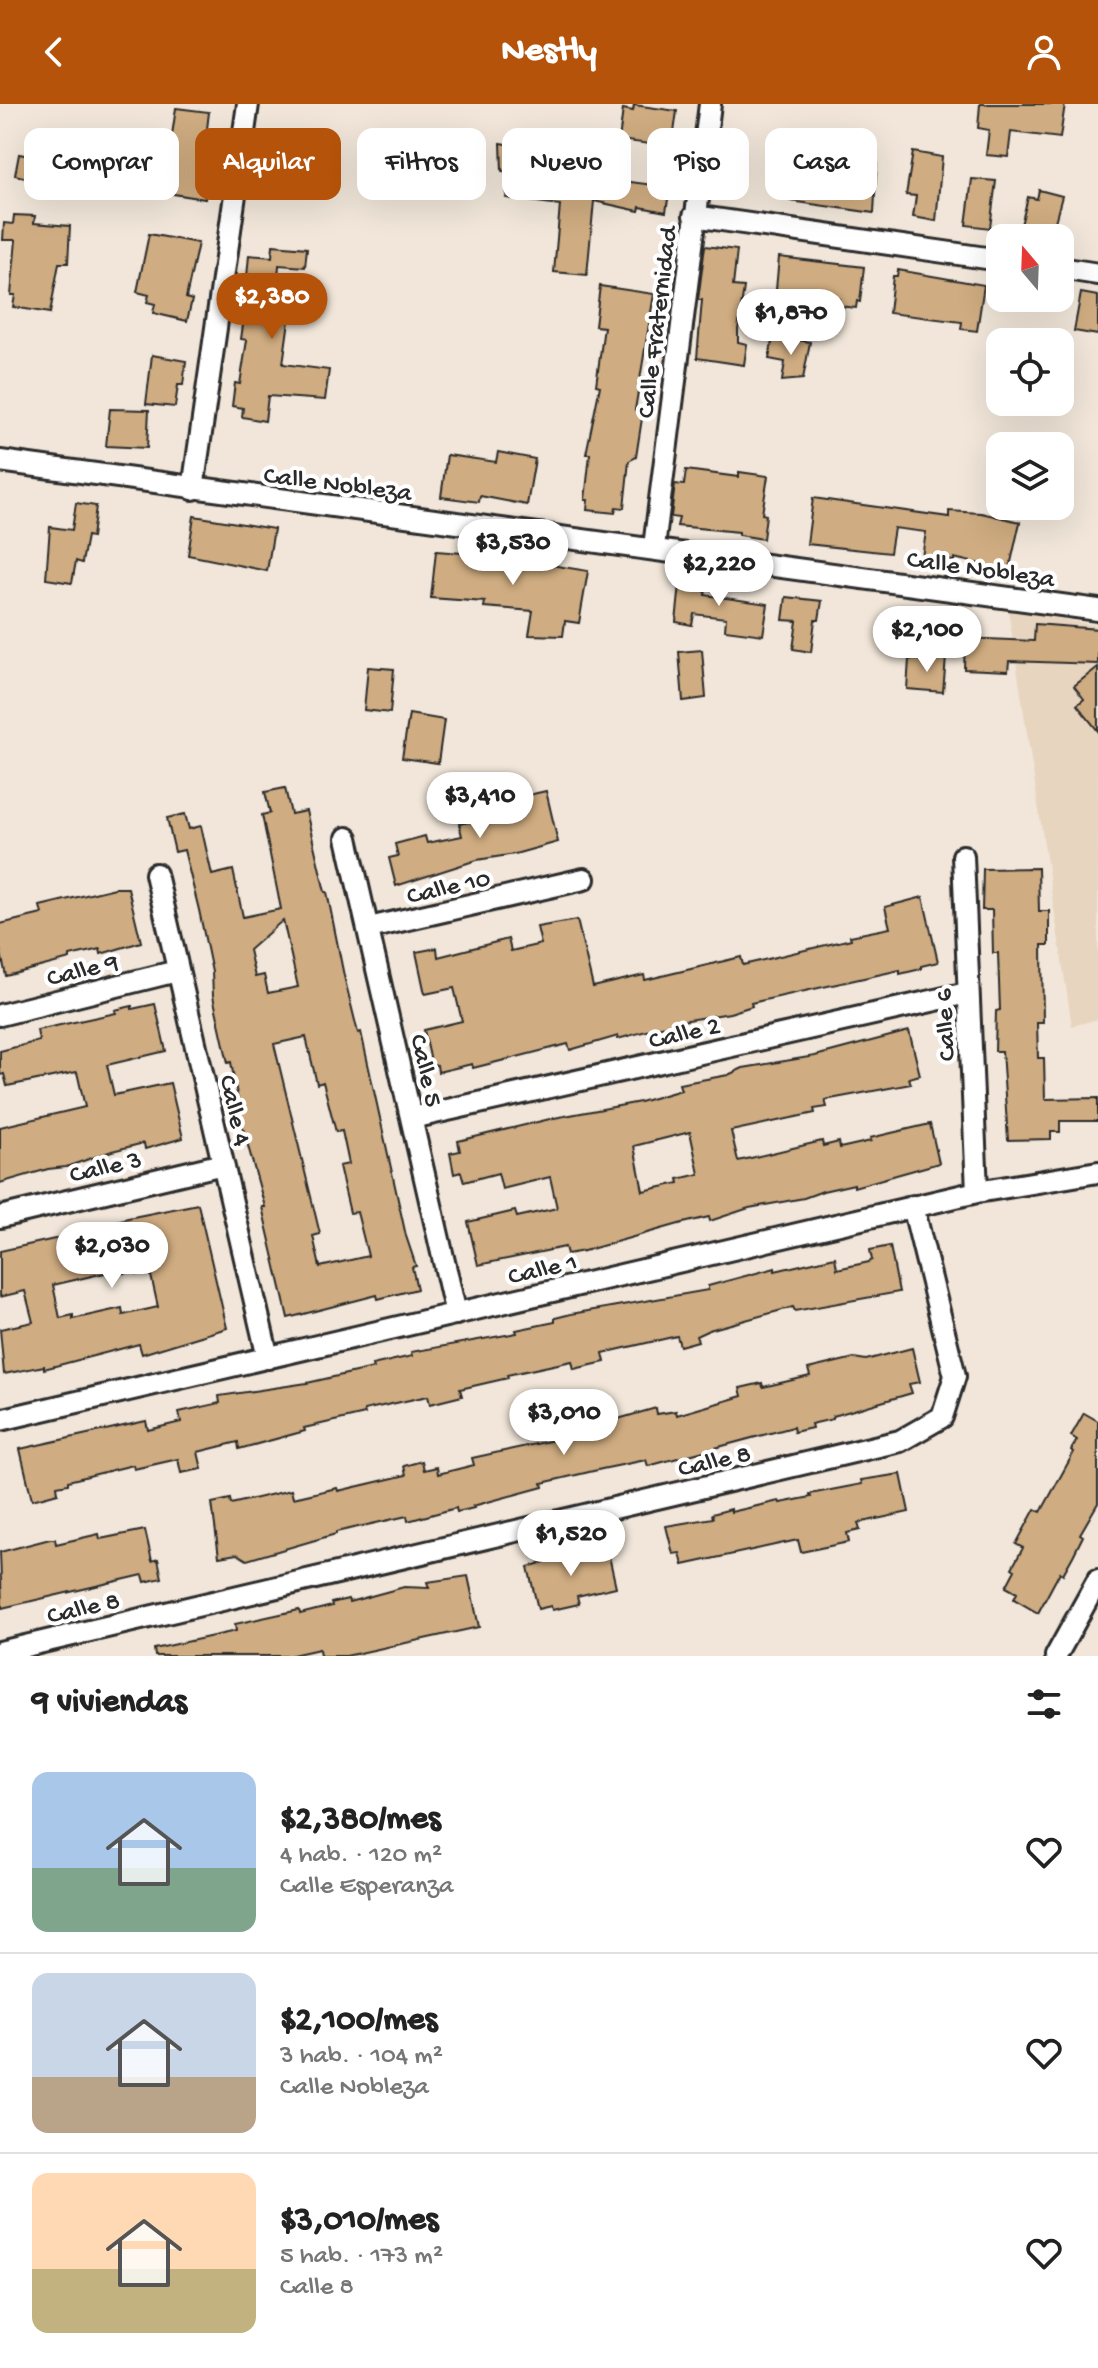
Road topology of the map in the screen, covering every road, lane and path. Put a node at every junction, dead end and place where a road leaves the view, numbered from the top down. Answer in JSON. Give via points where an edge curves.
{"nodes":[{"id":1,"x":248,"y":104,"type":"edge"},
{"id":2,"x":710,"y":104,"type":"edge"},
{"id":3,"x":694,"y":216,"type":"junction"},
{"id":4,"x":986,"y":258,"type":"edge"},
{"id":5,"x":1074,"y":270,"type":"edge"},
{"id":6,"x":1098,"y":274,"type":"edge"},
{"id":7,"x":0,"y":461,"type":"edge"},
{"id":8,"x":193,"y":489,"type":"junction"},
{"id":9,"x":654,"y":547,"type":"junction"},
{"id":10,"x":1098,"y":610,"type":"edge"},
{"id":11,"x":347,"y":838,"type":"dead end"},
{"id":12,"x":963,"y":856,"type":"dead end"},
{"id":13,"x":156,"y":874,"type":"dead end"},
{"id":14,"x":584,"y":879,"type":"dead end"},
{"id":15,"x":369,"y":928,"type":"junction"},
{"id":16,"x":177,"y":971,"type":"junction"},
{"id":17,"x":967,"y":993,"type":"junction"},
{"id":18,"x":0,"y":1015,"type":"edge"},
{"id":19,"x":412,"y":1118,"type":"junction"},
{"id":20,"x":223,"y":1164,"type":"junction"},
{"id":21,"x":1098,"y":1172,"type":"edge"},
{"id":22,"x":977,"y":1192,"type":"junction"},
{"id":23,"x":913,"y":1206,"type":"junction"},
{"id":24,"x":0,"y":1217,"type":"edge"},
{"id":25,"x":456,"y":1314,"type":"junction"},
{"id":26,"x":268,"y":1358,"type":"junction"},
{"id":27,"x":0,"y":1420,"type":"edge"},
{"id":28,"x":1098,"y":1580,"type":"edge"},
{"id":29,"x":0,"y":1652,"type":"edge"},
{"id":30,"x":1056,"y":1656,"type":"edge"}],
"edges":[{"from":1,"to":8,"type":"street"},
{"from":2,"to":3,"type":"street","name":"Calle Fraternidad"},
{"from":3,"to":4,"type":"street"},
{"from":3,"to":9,"type":"street","name":"Calle Fraternidad"},
{"from":5,"to":6,"type":"street"},
{"from":7,"to":8,"type":"street","name":"Calle Nobleza"},
{"from":8,"to":9,"type":"street","name":"Calle Nobleza"},
{"from":9,"to":10,"type":"street","name":"Calle Nobleza"},
{"from":11,"to":15,"type":"street","name":"Calle 5"},
{"from":12,"to":17,"type":"street","name":"Calle 6"},
{"from":13,"to":16,"type":"street","name":"Calle 4"},
{"from":14,"to":15,"type":"street","name":"Calle 10"},
{"from":15,"to":19,"type":"street","name":"Calle 5"},
{"from":16,"to":18,"type":"street","name":"Calle 9"},
{"from":16,"to":20,"type":"street","name":"Calle 4"},
{"from":17,"to":19,"type":"street","name":"Calle 2"},
{"from":17,"to":22,"type":"street","name":"Calle 6"},
{"from":19,"to":25,"type":"street","name":"Calle 5"},
{"from":20,"to":24,"type":"street","name":"Calle 3"},
{"from":20,"to":26,"type":"street","name":"Calle 4"},
{"from":21,"to":22,"type":"street","name":"Calle 1"},
{"from":22,"to":23,"type":"street","name":"Calle 1"},
{"from":23,"to":25,"type":"street","name":"Calle 1"},
{"from":23,"to":29,"type":"street","name":"Calle 8","via":[[955,1376],[942,1417],[900,1441]]},
{"from":25,"to":26,"type":"street","name":"Calle 1"},
{"from":26,"to":27,"type":"street","name":"Calle 1"},
{"from":28,"to":30,"type":"street"}]}
